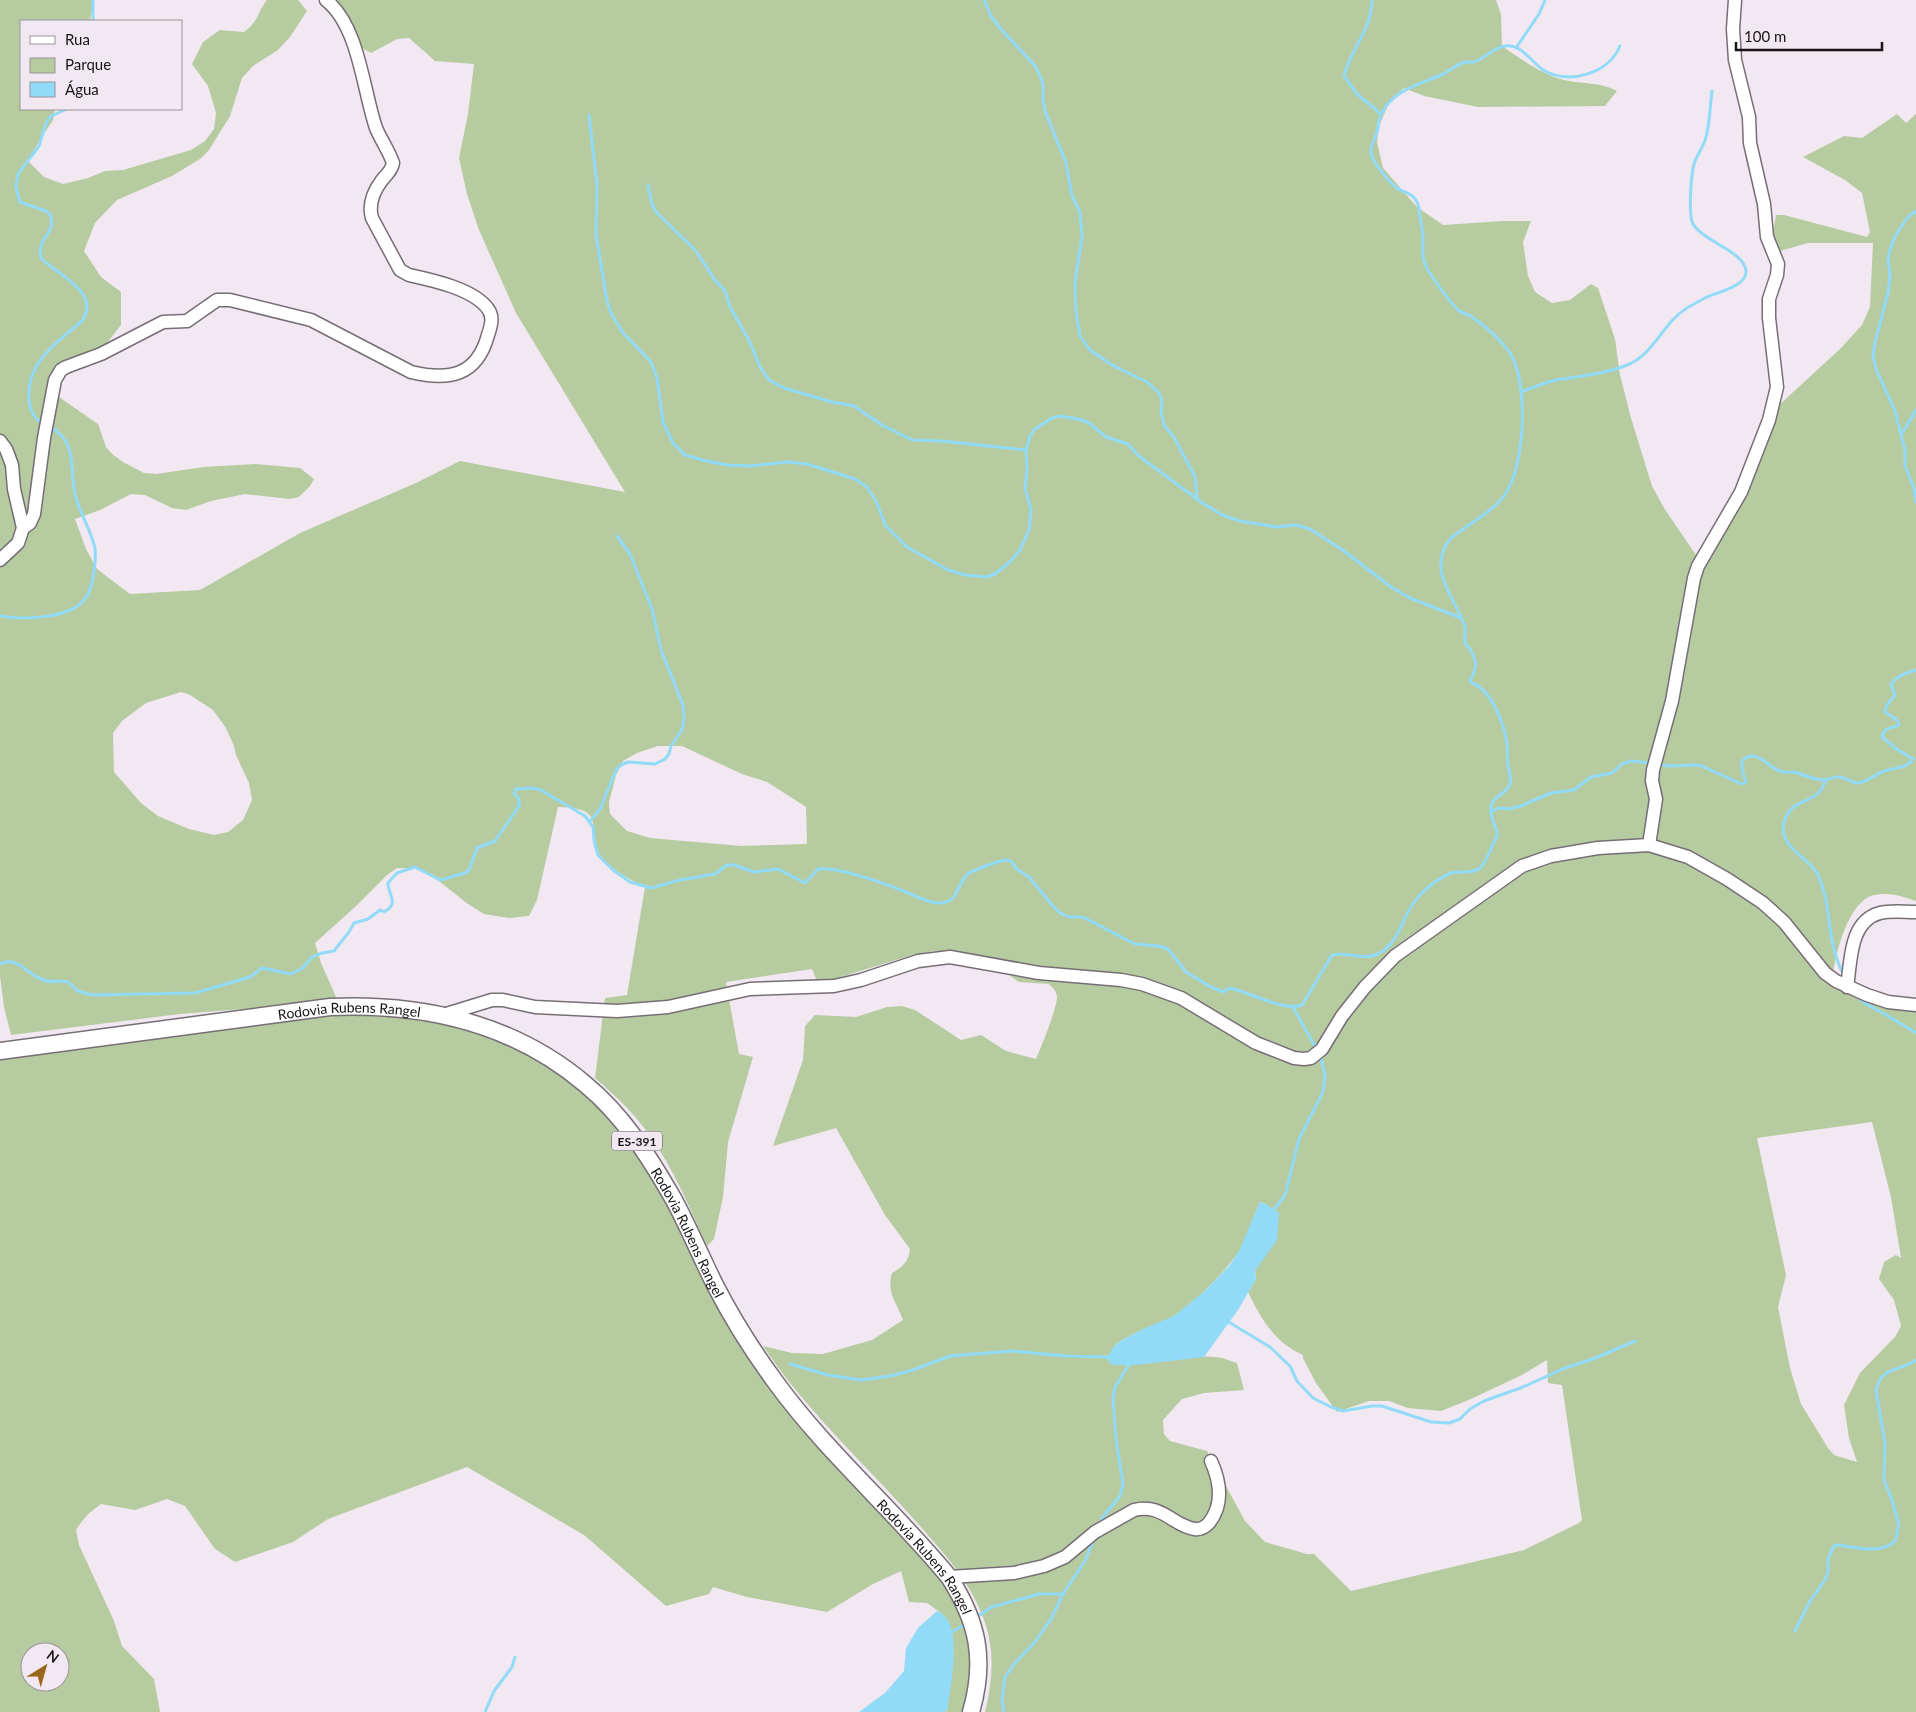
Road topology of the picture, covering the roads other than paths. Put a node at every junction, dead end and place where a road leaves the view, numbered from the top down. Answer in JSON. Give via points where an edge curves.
{"nodes":[{"id":1,"x":326,"y":0,"type":"edge"},
{"id":2,"x":1735,"y":0,"type":"edge"},
{"id":3,"x":0,"y":441,"type":"edge"},
{"id":4,"x":23,"y":528,"type":"junction"},
{"id":5,"x":0,"y":560,"type":"edge"},
{"id":6,"x":1649,"y":845,"type":"junction"},
{"id":7,"x":1916,"y":912,"type":"edge"},
{"id":8,"x":1847,"y":987,"type":"junction"},
{"id":9,"x":1916,"y":1005,"type":"edge"},
{"id":10,"x":444,"y":1015,"type":"junction"},
{"id":11,"x":0,"y":1051,"type":"edge"},
{"id":12,"x":1211,"y":1461,"type":"dead end"},
{"id":13,"x":949,"y":1577,"type":"junction"},
{"id":14,"x":972,"y":1712,"type":"edge"}],
"edges":[{"from":1,"to":4,"type":"street","via":[[343,20],[360,66],[376,126],[393,163],[370,202],[372,218],[400,270],[470,293],[488,308],[491,324],[485,348],[464,371],[452,375],[421,374],[411,372],[311,320],[230,300],[217,300],[190,319],[163,322],[102,354],[61,370],[55,380],[44,438],[34,514]]},
{"from":2,"to":6,"type":"street","via":[[1732,39],[1735,60],[1749,117],[1750,143],[1764,204],[1767,237],[1778,264],[1769,298],[1777,387],[1741,492],[1694,578],[1672,701],[1654,765],[1652,781],[1656,799]]},
{"from":3,"to":4,"type":"street","via":[[12,465]]},
{"from":4,"to":5,"type":"street","via":[[18,543]]},
{"from":6,"to":8,"type":"street","via":[[1695,861],[1762,903],[1784,922],[1829,978]]},
{"from":6,"to":10,"type":"street","via":[[1598,848],[1551,856],[1522,866],[1395,956],[1342,1016],[1322,1049],[1311,1058],[1304,1059],[1256,1043],[1181,998],[1142,984],[1039,973],[950,957],[918,961],[834,986],[750,989],[668,1007],[608,1011],[535,1007],[492,1000]]},
{"from":7,"to":8,"type":"street","via":[[1881,913],[1862,924],[1855,938]]},
{"from":8,"to":9,"type":"street","via":[[1888,1002]]},
{"from":10,"to":11,"type":"main road","name":"Rodovia Rubens Rangel","number":"ES-391","via":[[392,1007],[330,1007]]},
{"from":10,"to":13,"type":"main road","name":"Rodovia Rubens Rangel","number":"ES-391","via":[[473,1023],[553,1061],[584,1083],[613,1111],[657,1170],[742,1334],[774,1380],[800,1414]]},
{"from":12,"to":13,"type":"street","via":[[1218,1476],[1218,1508],[1206,1526],[1192,1528],[1152,1509],[1140,1508],[1095,1532],[1072,1553],[1051,1563],[1014,1573]]},
{"from":13,"to":14,"type":"main road","name":"Rodovia Rubens Rangel","number":"ES-391","via":[[970,1614],[978,1647],[978,1684]]}]}
